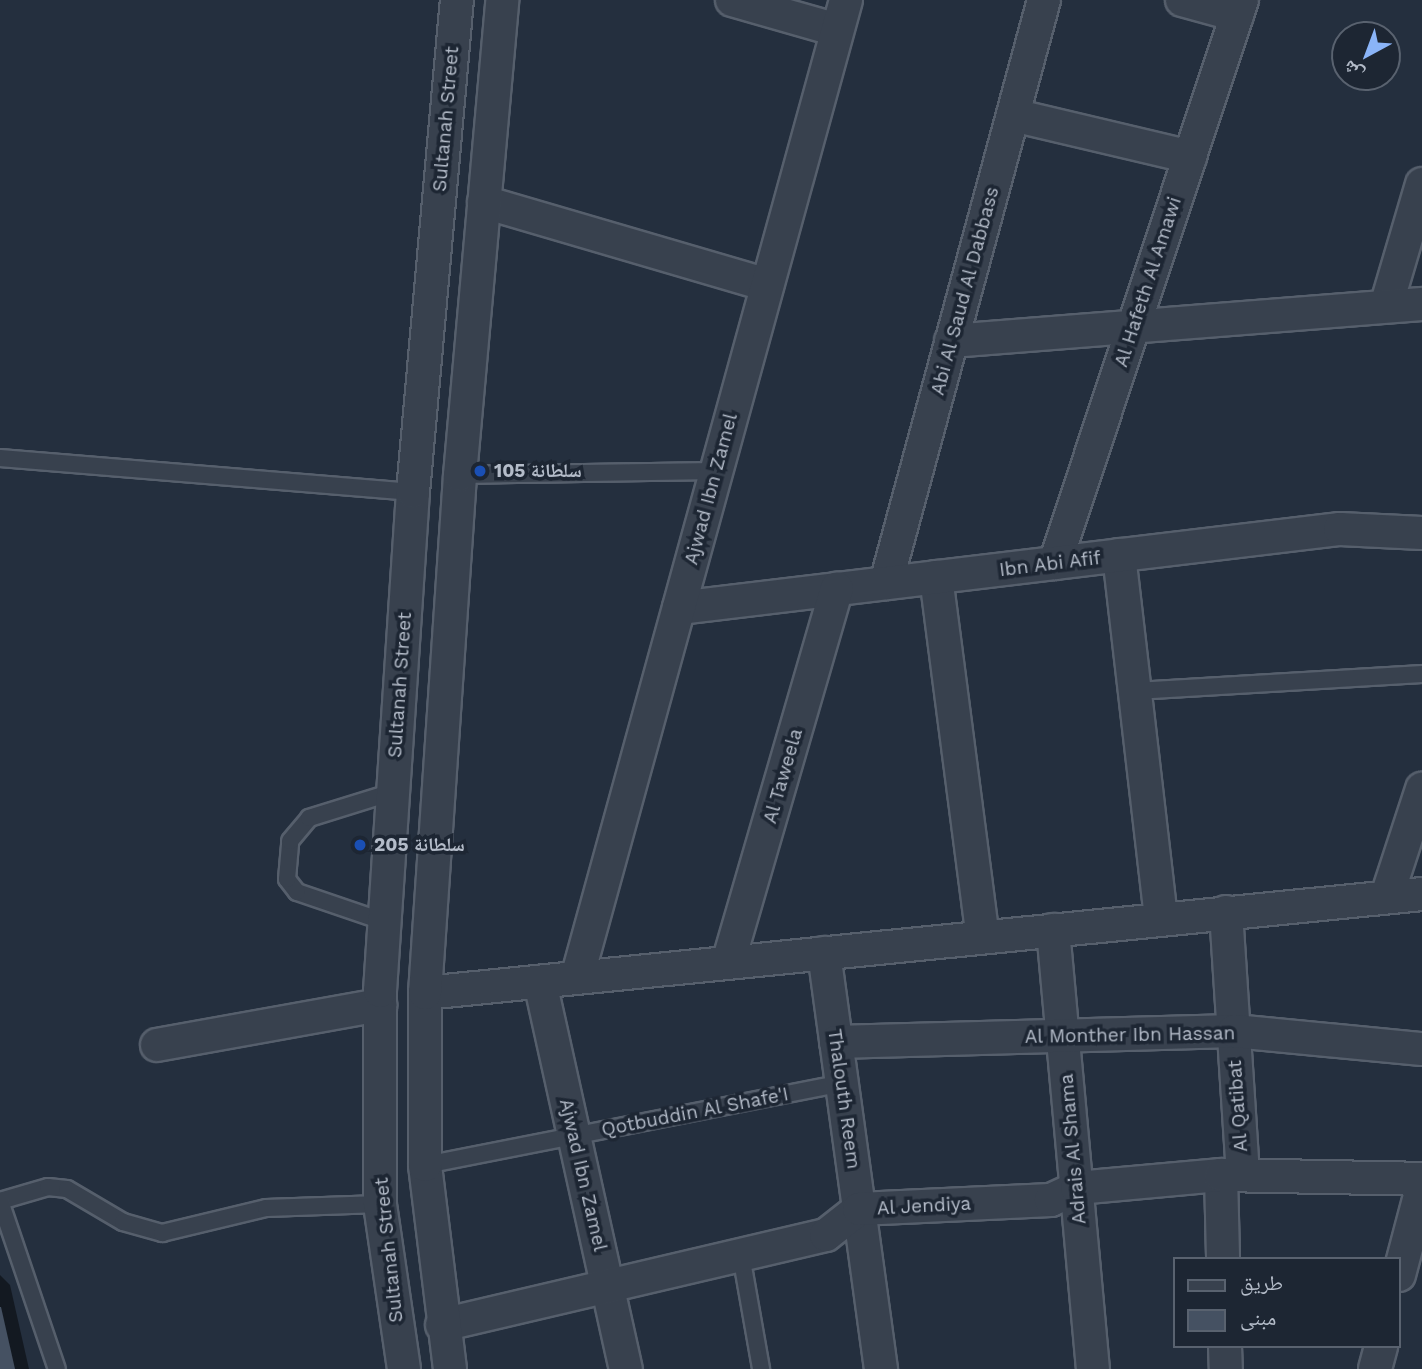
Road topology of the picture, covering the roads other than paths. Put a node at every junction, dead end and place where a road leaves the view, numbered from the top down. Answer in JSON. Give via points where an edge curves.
{"nodes":[{"id":1,"x":457,"y":0,"type":"edge"},
{"id":2,"x":502,"y":0,"type":"edge"},
{"id":3,"x":732,"y":0,"type":"edge"},
{"id":4,"x":846,"y":0,"type":"edge"},
{"id":5,"x":1044,"y":0,"type":"edge"},
{"id":6,"x":1182,"y":0,"type":"edge"},
{"id":7,"x":1240,"y":7,"type":"edge"},
{"id":8,"x":837,"y":30,"type":"junction"},
{"id":9,"x":1013,"y":115,"type":"junction"},
{"id":10,"x":1190,"y":156,"type":"junction"},
{"id":11,"x":1422,"y":184,"type":"edge"},
{"id":12,"x":484,"y":202,"type":"junction"},
{"id":13,"x":767,"y":285,"type":"junction"},
{"id":14,"x":1387,"y":303,"type":"junction"},
{"id":15,"x":1422,"y":304,"type":"edge"},
{"id":16,"x":1134,"y":325,"type":"junction"},
{"id":17,"x":951,"y":341,"type":"junction"},
{"id":18,"x":0,"y":458,"type":"edge"},
{"id":19,"x":716,"y":471,"type":"junction"},
{"id":20,"x":460,"y":475,"type":"junction"},
{"id":21,"x":413,"y":492,"type":"junction"},
{"id":22,"x":1422,"y":533,"type":"edge"},
{"id":23,"x":1119,"y":555,"type":"junction"},
{"id":24,"x":1055,"y":563,"type":"junction"},
{"id":25,"x":936,"y":577,"type":"junction"},
{"id":26,"x":886,"y":583,"type":"junction"},
{"id":27,"x":837,"y":589,"type":"junction"},
{"id":28,"x":679,"y":608,"type":"junction"},
{"id":29,"x":1422,"y":674,"type":"edge"},
{"id":30,"x":1135,"y":691,"type":"junction"},
{"id":31,"x":1422,"y":789,"type":"edge"},
{"id":32,"x":393,"y":792,"type":"junction"},
{"id":33,"x":1422,"y":894,"type":"edge"},
{"id":34,"x":1387,"y":896,"type":"junction"},
{"id":35,"x":1226,"y":912,"type":"junction"},
{"id":36,"x":1161,"y":919,"type":"junction"},
{"id":37,"x":385,"y":922,"type":"junction"},
{"id":38,"x":1053,"y":930,"type":"junction"},
{"id":39,"x":983,"y":937,"type":"junction"},
{"id":40,"x":824,"y":953,"type":"junction"},
{"id":41,"x":728,"y":963,"type":"junction"},
{"id":42,"x":577,"y":978,"type":"junction"},
{"id":43,"x":540,"y":982,"type":"junction"},
{"id":44,"x":425,"y":993,"type":"junction"},
{"id":45,"x":380,"y":1005,"type":"junction"},
{"id":46,"x":1234,"y":1031,"type":"junction"},
{"id":47,"x":1063,"y":1036,"type":"junction"},
{"id":48,"x":836,"y":1042,"type":"junction"},
{"id":49,"x":157,"y":1045,"type":"dead end"},
{"id":50,"x":1422,"y":1049,"type":"edge"},
{"id":51,"x":842,"y":1083,"type":"junction"},
{"id":52,"x":574,"y":1135,"type":"junction"},
{"id":53,"x":425,"y":1165,"type":"junction"},
{"id":54,"x":1232,"y":1174,"type":"junction"},
{"id":55,"x":1422,"y":1179,"type":"edge"},
{"id":56,"x":1077,"y":1188,"type":"junction"},
{"id":57,"x":1422,"y":1188,"type":"edge"},
{"id":58,"x":0,"y":1201,"type":"edge"},
{"id":59,"x":380,"y":1204,"type":"junction"},
{"id":60,"x":859,"y":1209,"type":"junction"},
{"id":61,"x":741,"y":1255,"type":"junction"},
{"id":62,"x":1223,"y":1257,"type":"edge"},
{"id":63,"x":1401,"y":1267,"type":"edge"},
{"id":64,"x":608,"y":1286,"type":"junction"},
{"id":65,"x":442,"y":1325,"type":"junction"},
{"id":66,"x":1225,"y":1348,"type":"edge"},
{"id":67,"x":1380,"y":1348,"type":"edge"},
{"id":68,"x":57,"y":1369,"type":"edge"},
{"id":69,"x":404,"y":1369,"type":"edge"},
{"id":70,"x":450,"y":1369,"type":"edge"},
{"id":71,"x":626,"y":1369,"type":"edge"},
{"id":72,"x":761,"y":1369,"type":"edge"},
{"id":73,"x":881,"y":1369,"type":"edge"},
{"id":74,"x":1093,"y":1369,"type":"edge"},
{"id":75,"x":1226,"y":1369,"type":"edge"},
{"id":76,"x":1375,"y":1369,"type":"edge"}],
"edges":[{"from":1,"to":21,"type":"street","name":"Sultanah Street"},
{"from":2,"to":12,"type":"street"},
{"from":3,"to":8,"type":"street"},
{"from":4,"to":8,"type":"street","name":"Ajwad Ibn Zamel"},
{"from":5,"to":9,"type":"street","name":"Abi Al Saud Al Dabbass"},
{"from":6,"to":7,"type":"street"},
{"from":7,"to":10,"type":"street","name":"Al Hafeth Al Amawi"},
{"from":8,"to":13,"type":"street","name":"Ajwad Ibn Zamel"},
{"from":9,"to":10,"type":"street"},
{"from":9,"to":17,"type":"street","name":"Abi Al Saud Al Dabbass"},
{"from":10,"to":16,"type":"street","name":"Al Hafeth Al Amawi"},
{"from":11,"to":14,"type":"street"},
{"from":12,"to":13,"type":"street"},
{"from":12,"to":20,"type":"street"},
{"from":13,"to":19,"type":"street","name":"Ajwad Ibn Zamel"},
{"from":14,"to":15,"type":"street"},
{"from":14,"to":16,"type":"street"},
{"from":16,"to":17,"type":"street"},
{"from":16,"to":24,"type":"street","name":"Al Hafeth Al Amawi"},
{"from":17,"to":26,"type":"street","name":"Abi Al Saud Al Dabbass"},
{"from":18,"to":21,"type":"lane"},
{"from":19,"to":20,"type":"lane"},
{"from":19,"to":28,"type":"street","name":"Ajwad Ibn Zamel"},
{"from":20,"to":44,"type":"street"},
{"from":21,"to":32,"type":"street","name":"Sultanah Street"},
{"from":22,"to":23,"type":"street","name":"Ibn Abi Afif","via":[[1340,529]]},
{"from":23,"to":24,"type":"street","name":"Ibn Abi Afif"},
{"from":23,"to":30,"type":"street"},
{"from":24,"to":25,"type":"street","name":"Ibn Abi Afif"},
{"from":25,"to":26,"type":"street","name":"Ibn Abi Afif"},
{"from":25,"to":39,"type":"street"},
{"from":26,"to":27,"type":"street","name":"Ibn Abi Afif"},
{"from":27,"to":28,"type":"street","name":"Ibn Abi Afif"},
{"from":27,"to":41,"type":"street","name":"Al Taweela"},
{"from":28,"to":42,"type":"street","name":"Ajwad Ibn Zamel"},
{"from":29,"to":30,"type":"lane"},
{"from":30,"to":36,"type":"street"},
{"from":31,"to":34,"type":"street"},
{"from":32,"to":37,"type":"street","name":"Sultanah Street"},
{"from":32,"to":37,"type":"lane","via":[[309,818],[290,841],[287,879],[297,892]]},
{"from":33,"to":34,"type":"street"},
{"from":34,"to":35,"type":"street"},
{"from":35,"to":36,"type":"street"},
{"from":35,"to":46,"type":"street","name":"Al Qatibat"},
{"from":36,"to":38,"type":"street"},
{"from":37,"to":45,"type":"street","name":"Sultanah Street"},
{"from":38,"to":39,"type":"street"},
{"from":38,"to":47,"type":"street","name":"Adrais Al Shama"},
{"from":39,"to":40,"type":"street"},
{"from":40,"to":41,"type":"street"},
{"from":40,"to":48,"type":"street","name":"Thalouth Reem"},
{"from":41,"to":42,"type":"street"},
{"from":42,"to":43,"type":"street"},
{"from":43,"to":44,"type":"street"},
{"from":43,"to":52,"type":"street","name":"Ajwad Ibn Zamel"},
{"from":44,"to":53,"type":"street"},
{"from":45,"to":49,"type":"street"},
{"from":45,"to":59,"type":"street","name":"Sultanah Street"},
{"from":46,"to":47,"type":"street","name":"Al Monther Ibn Hassan"},
{"from":46,"to":50,"type":"street","name":"Al Monther Ibn Hassan"},
{"from":46,"to":54,"type":"street","name":"Al Qatibat"},
{"from":47,"to":48,"type":"street","name":"Al Monther Ibn Hassan"},
{"from":47,"to":56,"type":"street","name":"Adrais Al Shama"},
{"from":48,"to":51,"type":"street","name":"Thalouth Reem"},
{"from":51,"to":52,"type":"lane","name":"Qotbuddin Al Shafe'I"},
{"from":51,"to":60,"type":"street","name":"Thalouth Reem"},
{"from":52,"to":53,"type":"lane","name":"Qotbuddin Al Shafe'I"},
{"from":52,"to":64,"type":"street","name":"Ajwad Ibn Zamel"},
{"from":53,"to":65,"type":"street"},
{"from":54,"to":55,"type":"street","name":"Al Jendiya"},
{"from":54,"to":56,"type":"street","name":"Al Jendiya"},
{"from":54,"to":62,"type":"street","name":"Al Qatibat"},
{"from":56,"to":60,"type":"street","name":"Al Jendiya","via":[[1051,1200]]},
{"from":56,"to":74,"type":"street","name":"Adrais Al Shama"},
{"from":57,"to":63,"type":"street"},
{"from":58,"to":59,"type":"lane","via":[[48,1187],[67,1189],[123,1222],[162,1233],[267,1208]]},
{"from":58,"to":68,"type":"lane"},
{"from":59,"to":69,"type":"street","name":"Sultanah Street"},
{"from":60,"to":61,"type":"street","name":"Al Jendiya","via":[[826,1235]]},
{"from":60,"to":73,"type":"street","name":"Thalouth Reem"},
{"from":61,"to":64,"type":"street","name":"Al Jendiya"},
{"from":61,"to":72,"type":"lane"},
{"from":64,"to":65,"type":"street","name":"Al Jendiya"},
{"from":64,"to":71,"type":"street","name":"Ajwad Ibn Zamel"},
{"from":65,"to":70,"type":"street"},
{"from":66,"to":75,"type":"street"},
{"from":67,"to":76,"type":"street"}]}
